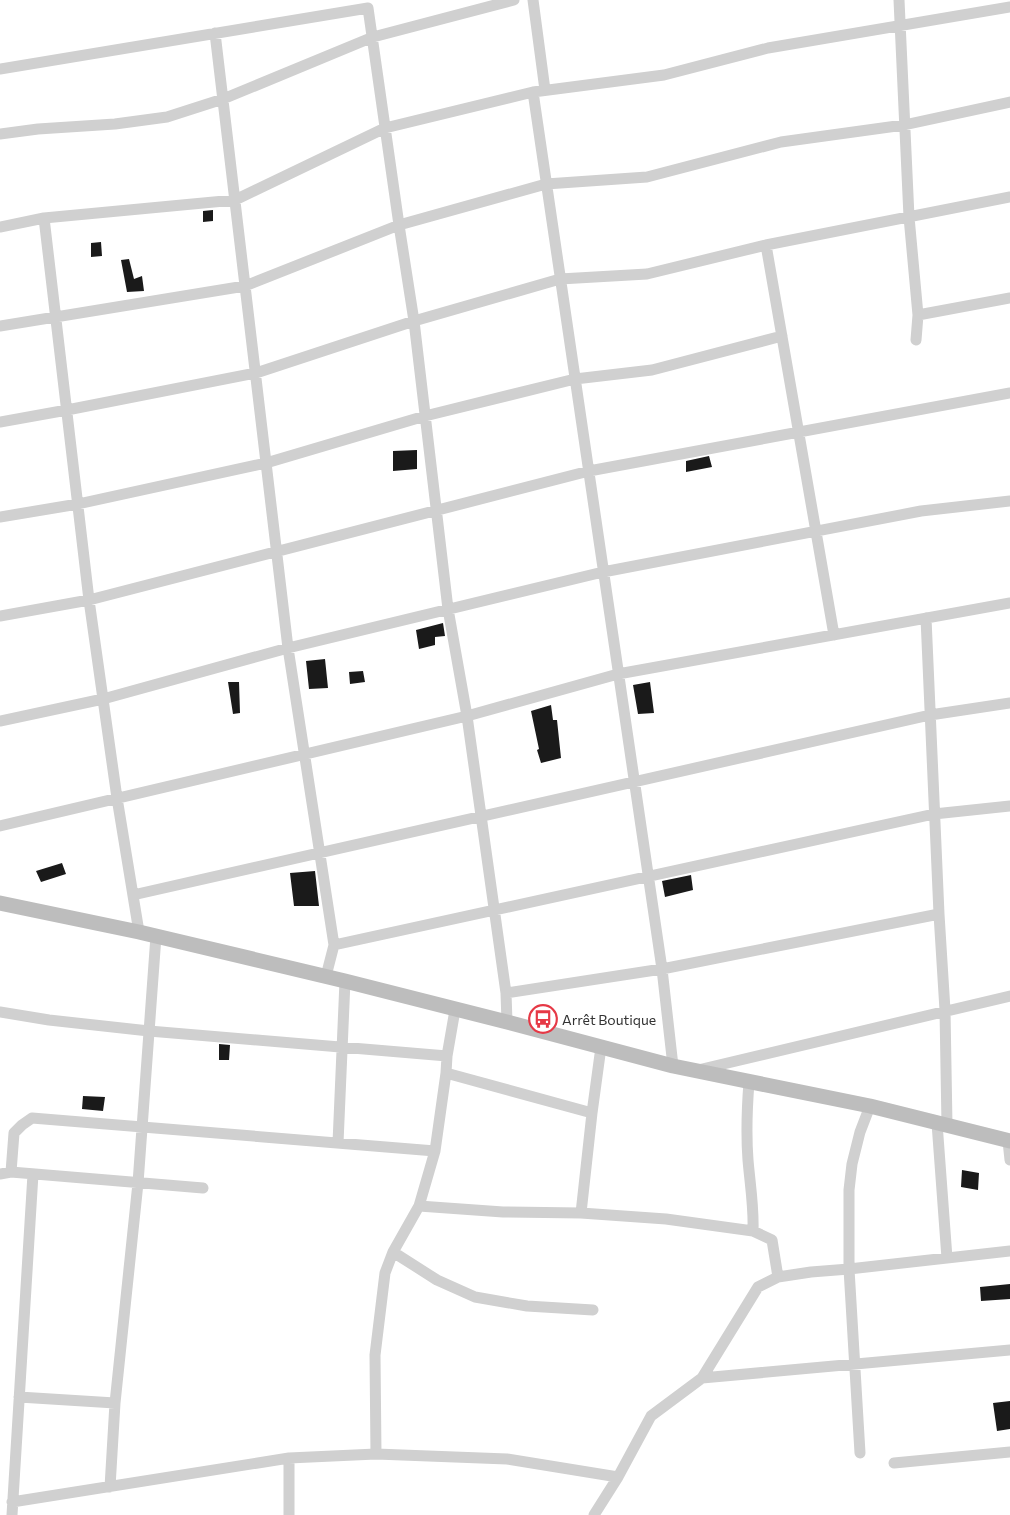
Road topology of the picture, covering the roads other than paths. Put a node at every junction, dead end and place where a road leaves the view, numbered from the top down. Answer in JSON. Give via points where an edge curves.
{"nodes":[{"id":1,"x":514,"y":0,"type":"edge"},
{"id":2,"x":545,"y":0,"type":"edge"},
{"id":3,"x":899,"y":0,"type":"edge"},
{"id":4,"x":533,"y":1,"type":"edge"},
{"id":5,"x":1010,"y":6,"type":"edge"},
{"id":6,"x":900,"y":25,"type":"junction"},
{"id":7,"x":215,"y":33,"type":"junction"},
{"id":8,"x":373,"y":37,"type":"junction"},
{"id":9,"x":0,"y":69,"type":"edge"},
{"id":10,"x":545,"y":90,"type":"junction"},
{"id":11,"x":533,"y":92,"type":"junction"},
{"id":12,"x":223,"y":99,"type":"junction"},
{"id":13,"x":1010,"y":102,"type":"edge"},
{"id":14,"x":904,"y":125,"type":"junction"},
{"id":15,"x":385,"y":128,"type":"junction"},
{"id":16,"x":0,"y":134,"type":"edge"},
{"id":17,"x":546,"y":184,"type":"junction"},
{"id":18,"x":1010,"y":197,"type":"edge"},
{"id":19,"x":235,"y":200,"type":"junction"},
{"id":20,"x":909,"y":217,"type":"junction"},
{"id":21,"x":44,"y":218,"type":"junction"},
{"id":22,"x":399,"y":225,"type":"junction"},
{"id":23,"x":0,"y":226,"type":"edge"},
{"id":24,"x":766,"y":245,"type":"junction"},
{"id":25,"x":560,"y":278,"type":"junction"},
{"id":26,"x":245,"y":286,"type":"junction"},
{"id":27,"x":1010,"y":298,"type":"edge"},
{"id":28,"x":918,"y":315,"type":"junction"},
{"id":29,"x":56,"y":317,"type":"junction"},
{"id":30,"x":414,"y":321,"type":"junction"},
{"id":31,"x":0,"y":326,"type":"edge"},
{"id":32,"x":782,"y":336,"type":"junction"},
{"id":33,"x":916,"y":340,"type":"dead end"},
{"id":34,"x":256,"y":373,"type":"junction"},
{"id":35,"x":575,"y":379,"type":"junction"},
{"id":36,"x":1010,"y":393,"type":"edge"},
{"id":37,"x":67,"y":410,"type":"junction"},
{"id":38,"x":425,"y":416,"type":"junction"},
{"id":39,"x":0,"y":422,"type":"edge"},
{"id":40,"x":799,"y":432,"type":"junction"},
{"id":41,"x":266,"y":463,"type":"junction"},
{"id":42,"x":588,"y":470,"type":"junction"},
{"id":43,"x":1010,"y":500,"type":"edge"},
{"id":44,"x":78,"y":504,"type":"junction"},
{"id":45,"x":436,"y":509,"type":"junction"},
{"id":46,"x":0,"y":518,"type":"edge"},
{"id":47,"x":816,"y":531,"type":"junction"},
{"id":48,"x":277,"y":552,"type":"junction"},
{"id":49,"x":603,"y":572,"type":"junction"},
{"id":50,"x":89,"y":600,"type":"junction"},
{"id":51,"x":1010,"y":603,"type":"edge"},
{"id":52,"x":448,"y":609,"type":"junction"},
{"id":53,"x":0,"y":616,"type":"edge"},
{"id":54,"x":926,"y":618,"type":"junction"},
{"id":55,"x":834,"y":635,"type":"junction"},
{"id":56,"x":288,"y":648,"type":"junction"},
{"id":57,"x":618,"y":674,"type":"junction"},
{"id":58,"x":104,"y":699,"type":"junction"},
{"id":59,"x":1010,"y":703,"type":"edge"},
{"id":60,"x":930,"y":715,"type":"junction"},
{"id":61,"x":467,"y":716,"type":"junction"},
{"id":62,"x":0,"y":721,"type":"edge"},
{"id":63,"x":304,"y":754,"type":"junction"},
{"id":64,"x":634,"y":782,"type":"junction"},
{"id":65,"x":117,"y":798,"type":"junction"},
{"id":66,"x":1010,"y":806,"type":"edge"},
{"id":67,"x":934,"y":814,"type":"junction"},
{"id":68,"x":481,"y":816,"type":"junction"},
{"id":69,"x":0,"y":826,"type":"edge"},
{"id":70,"x":320,"y":852,"type":"junction"},
{"id":71,"x":648,"y":876,"type":"junction"},
{"id":72,"x":133,"y":894,"type":"junction"},
{"id":73,"x":0,"y":903,"type":"edge"},
{"id":74,"x":494,"y":910,"type":"junction"},
{"id":75,"x":938,"y":914,"type":"junction"},
{"id":76,"x":139,"y":932,"type":"junction"},
{"id":77,"x":156,"y":936,"type":"junction"},
{"id":78,"x":334,"y":944,"type":"junction"},
{"id":79,"x":662,"y":969,"type":"junction"},
{"id":80,"x":326,"y":976,"type":"junction"},
{"id":81,"x":345,"y":981,"type":"junction"},
{"id":82,"x":506,"y":993,"type":"junction"},
{"id":83,"x":1010,"y":996,"type":"edge"},
{"id":84,"x":455,"y":1010,"type":"junction"},
{"id":85,"x":945,"y":1010,"type":"junction"},
{"id":86,"x":0,"y":1012,"type":"edge"},
{"id":87,"x":507,"y":1022,"type":"junction"},
{"id":88,"x":149,"y":1030,"type":"junction"},
{"id":89,"x":342,"y":1047,"type":"junction"},
{"id":90,"x":601,"y":1047,"type":"junction"},
{"id":91,"x":447,"y":1056,"type":"junction"},
{"id":92,"x":673,"y":1066,"type":"junction"},
{"id":93,"x":695,"y":1070,"type":"junction"},
{"id":94,"x":446,"y":1072,"type":"junction"},
{"id":95,"x":749,"y":1082,"type":"junction"},
{"id":96,"x":870,"y":1106,"type":"junction"},
{"id":97,"x":592,"y":1113,"type":"junction"},
{"id":98,"x":942,"y":1124,"type":"junction"},
{"id":99,"x":142,"y":1127,"type":"junction"},
{"id":100,"x":1009,"y":1141,"type":"edge"},
{"id":101,"x":338,"y":1143,"type":"junction"},
{"id":102,"x":435,"y":1151,"type":"junction"},
{"id":103,"x":1010,"y":1160,"type":"edge"},
{"id":104,"x":6,"y":1173,"type":"edge"},
{"id":105,"x":33,"y":1174,"type":"junction"},
{"id":106,"x":138,"y":1183,"type":"junction"},
{"id":107,"x":203,"y":1188,"type":"dead end"},
{"id":108,"x":419,"y":1206,"type":"junction"},
{"id":109,"x":581,"y":1214,"type":"junction"},
{"id":110,"x":753,"y":1231,"type":"junction"},
{"id":111,"x":1010,"y":1251,"type":"edge"},
{"id":112,"x":393,"y":1252,"type":"junction"},
{"id":113,"x":947,"y":1258,"type":"junction"},
{"id":114,"x":849,"y":1269,"type":"junction"},
{"id":115,"x":778,"y":1277,"type":"junction"},
{"id":116,"x":593,"y":1310,"type":"dead end"},
{"id":117,"x":1010,"y":1350,"type":"edge"},
{"id":118,"x":854,"y":1365,"type":"junction"},
{"id":119,"x":702,"y":1378,"type":"junction"},
{"id":120,"x":19,"y":1396,"type":"junction"},
{"id":121,"x":114,"y":1403,"type":"junction"},
{"id":122,"x":1010,"y":1452,"type":"edge"},
{"id":123,"x":860,"y":1453,"type":"dead end"},
{"id":124,"x":376,"y":1454,"type":"junction"},
{"id":125,"x":288,"y":1458,"type":"junction"},
{"id":126,"x":894,"y":1464,"type":"dead end"},
{"id":127,"x":618,"y":1477,"type":"junction"},
{"id":128,"x":110,"y":1486,"type":"junction"},
{"id":129,"x":12,"y":1502,"type":"junction"},
{"id":130,"x":12,"y":1515,"type":"edge"},
{"id":131,"x":289,"y":1515,"type":"edge"},
{"id":132,"x":594,"y":1515,"type":"edge"}],
"edges":[{"from":1,"to":8,"type":"street"},
{"from":2,"to":4,"type":"street"},
{"from":3,"to":6,"type":"street"},
{"from":4,"to":10,"type":"street"},
{"from":5,"to":6,"type":"street"},
{"from":6,"to":10,"type":"street","via":[[768,48],[664,76]]},
{"from":6,"to":14,"type":"street"},
{"from":7,"to":8,"type":"street","via":[[368,8]]},
{"from":7,"to":9,"type":"street"},
{"from":7,"to":12,"type":"street"},
{"from":8,"to":12,"type":"street"},
{"from":8,"to":15,"type":"street"},
{"from":10,"to":11,"type":"street"},
{"from":11,"to":15,"type":"street"},
{"from":11,"to":17,"type":"street"},
{"from":12,"to":16,"type":"street","via":[[167,117]]},
{"from":12,"to":19,"type":"street"},
{"from":13,"to":14,"type":"street"},
{"from":14,"to":17,"type":"street","via":[[780,142],[647,177]]},
{"from":14,"to":20,"type":"street"},
{"from":15,"to":19,"type":"street"},
{"from":15,"to":22,"type":"street"},
{"from":17,"to":22,"type":"street"},
{"from":17,"to":25,"type":"street"},
{"from":18,"to":20,"type":"street"},
{"from":19,"to":21,"type":"street"},
{"from":19,"to":26,"type":"street"},
{"from":20,"to":24,"type":"street"},
{"from":20,"to":28,"type":"street"},
{"from":21,"to":23,"type":"street"},
{"from":21,"to":29,"type":"street"},
{"from":22,"to":26,"type":"street"},
{"from":22,"to":30,"type":"street"},
{"from":24,"to":25,"type":"street","via":[[646,274]]},
{"from":24,"to":32,"type":"street"},
{"from":25,"to":30,"type":"street"},
{"from":25,"to":35,"type":"street"},
{"from":26,"to":29,"type":"street"},
{"from":26,"to":34,"type":"street"},
{"from":27,"to":28,"type":"street"},
{"from":28,"to":33,"type":"street"},
{"from":29,"to":31,"type":"street"},
{"from":29,"to":37,"type":"street"},
{"from":30,"to":34,"type":"street"},
{"from":30,"to":38,"type":"street"},
{"from":32,"to":35,"type":"street","via":[[652,370]]},
{"from":32,"to":40,"type":"street"},
{"from":34,"to":37,"type":"street"},
{"from":34,"to":41,"type":"street"},
{"from":35,"to":38,"type":"street"},
{"from":35,"to":42,"type":"street"},
{"from":36,"to":40,"type":"street"},
{"from":37,"to":39,"type":"street"},
{"from":37,"to":44,"type":"street"},
{"from":38,"to":41,"type":"street"},
{"from":38,"to":45,"type":"street"},
{"from":40,"to":42,"type":"street"},
{"from":40,"to":47,"type":"street"},
{"from":41,"to":44,"type":"street"},
{"from":41,"to":48,"type":"street"},
{"from":42,"to":45,"type":"street"},
{"from":42,"to":49,"type":"street"},
{"from":43,"to":47,"type":"street","via":[[921,511]]},
{"from":44,"to":46,"type":"street"},
{"from":44,"to":50,"type":"street"},
{"from":45,"to":48,"type":"street"},
{"from":45,"to":52,"type":"street"},
{"from":47,"to":49,"type":"street"},
{"from":47,"to":55,"type":"street"},
{"from":48,"to":50,"type":"street"},
{"from":48,"to":56,"type":"street"},
{"from":49,"to":52,"type":"street"},
{"from":49,"to":57,"type":"street"},
{"from":50,"to":53,"type":"street"},
{"from":50,"to":58,"type":"street"},
{"from":51,"to":54,"type":"street"},
{"from":52,"to":56,"type":"street"},
{"from":52,"to":61,"type":"street"},
{"from":54,"to":55,"type":"street"},
{"from":54,"to":60,"type":"street"},
{"from":55,"to":57,"type":"street"},
{"from":56,"to":58,"type":"street"},
{"from":56,"to":63,"type":"street"},
{"from":57,"to":61,"type":"street"},
{"from":57,"to":64,"type":"street"},
{"from":58,"to":62,"type":"street"},
{"from":58,"to":65,"type":"street"},
{"from":59,"to":60,"type":"street"},
{"from":60,"to":64,"type":"street"},
{"from":60,"to":67,"type":"street"},
{"from":61,"to":63,"type":"street"},
{"from":61,"to":68,"type":"street"},
{"from":63,"to":65,"type":"street"},
{"from":63,"to":70,"type":"street"},
{"from":64,"to":68,"type":"street"},
{"from":64,"to":71,"type":"street"},
{"from":65,"to":69,"type":"street"},
{"from":65,"to":72,"type":"street"},
{"from":66,"to":67,"type":"street"},
{"from":67,"to":71,"type":"street"},
{"from":67,"to":75,"type":"street"},
{"from":68,"to":70,"type":"street"},
{"from":68,"to":74,"type":"street"},
{"from":70,"to":72,"type":"street"},
{"from":70,"to":78,"type":"street"},
{"from":71,"to":74,"type":"street"},
{"from":71,"to":79,"type":"street"},
{"from":72,"to":76,"type":"street"},
{"from":73,"to":76,"type":"main road"},
{"from":74,"to":78,"type":"street"},
{"from":74,"to":82,"type":"street"},
{"from":75,"to":79,"type":"street"},
{"from":75,"to":85,"type":"street"},
{"from":76,"to":77,"type":"main road"},
{"from":77,"to":80,"type":"main road"},
{"from":77,"to":88,"type":"street"},
{"from":78,"to":80,"type":"street"},
{"from":79,"to":82,"type":"street"},
{"from":79,"to":92,"type":"street"},
{"from":80,"to":81,"type":"main road"},
{"from":81,"to":84,"type":"main road"},
{"from":81,"to":89,"type":"street"},
{"from":82,"to":87,"type":"street"},
{"from":83,"to":85,"type":"street"},
{"from":84,"to":87,"type":"main road"},
{"from":84,"to":91,"type":"street"},
{"from":85,"to":93,"type":"street"},
{"from":85,"to":98,"type":"street"},
{"from":86,"to":88,"type":"street"},
{"from":87,"to":90,"type":"main road"},
{"from":88,"to":89,"type":"street"},
{"from":88,"to":99,"type":"street"},
{"from":89,"to":91,"type":"street"},
{"from":89,"to":101,"type":"street"},
{"from":90,"to":92,"type":"main road"},
{"from":90,"to":97,"type":"street"},
{"from":91,"to":94,"type":"street"},
{"from":92,"to":93,"type":"main road"},
{"from":93,"to":95,"type":"main road"},
{"from":94,"to":97,"type":"street"},
{"from":94,"to":102,"type":"street"},
{"from":95,"to":96,"type":"main road"},
{"from":95,"to":110,"type":"street","via":[[748,1160]]},
{"from":96,"to":98,"type":"main road"},
{"from":96,"to":114,"type":"street","via":[[852,1164]]},
{"from":97,"to":109,"type":"street"},
{"from":98,"to":100,"type":"main road"},
{"from":98,"to":113,"type":"street"},
{"from":99,"to":101,"type":"street"},
{"from":99,"to":104,"type":"street","via":[[32,1118],[14,1133]]},
{"from":99,"to":106,"type":"street"},
{"from":100,"to":103,"type":"street"},
{"from":101,"to":102,"type":"street"},
{"from":102,"to":108,"type":"street"},
{"from":104,"to":105,"type":"street"},
{"from":105,"to":106,"type":"street"},
{"from":105,"to":120,"type":"street"},
{"from":106,"to":107,"type":"street"},
{"from":106,"to":121,"type":"street"},
{"from":108,"to":109,"type":"street"},
{"from":108,"to":112,"type":"street"},
{"from":109,"to":110,"type":"street","via":[[666,1219]]},
{"from":110,"to":115,"type":"street","via":[[772,1240]]},
{"from":111,"to":113,"type":"street"},
{"from":112,"to":116,"type":"street","via":[[438,1280],[475,1297],[526,1306]]},
{"from":112,"to":124,"type":"street","via":[[385,1273],[375,1355]]},
{"from":113,"to":114,"type":"street"},
{"from":114,"to":115,"type":"street"},
{"from":114,"to":118,"type":"street"},
{"from":115,"to":119,"type":"street","via":[[758,1286]]},
{"from":117,"to":118,"type":"street"},
{"from":118,"to":119,"type":"street"},
{"from":118,"to":123,"type":"street"},
{"from":119,"to":127,"type":"street","via":[[651,1416]]},
{"from":120,"to":121,"type":"street"},
{"from":120,"to":129,"type":"street"},
{"from":121,"to":128,"type":"street"},
{"from":122,"to":126,"type":"street"},
{"from":124,"to":125,"type":"street"},
{"from":124,"to":127,"type":"street","via":[[507,1458]]},
{"from":125,"to":128,"type":"street"},
{"from":125,"to":131,"type":"street"},
{"from":127,"to":132,"type":"street"},
{"from":128,"to":129,"type":"street"},
{"from":129,"to":130,"type":"street"}]}
